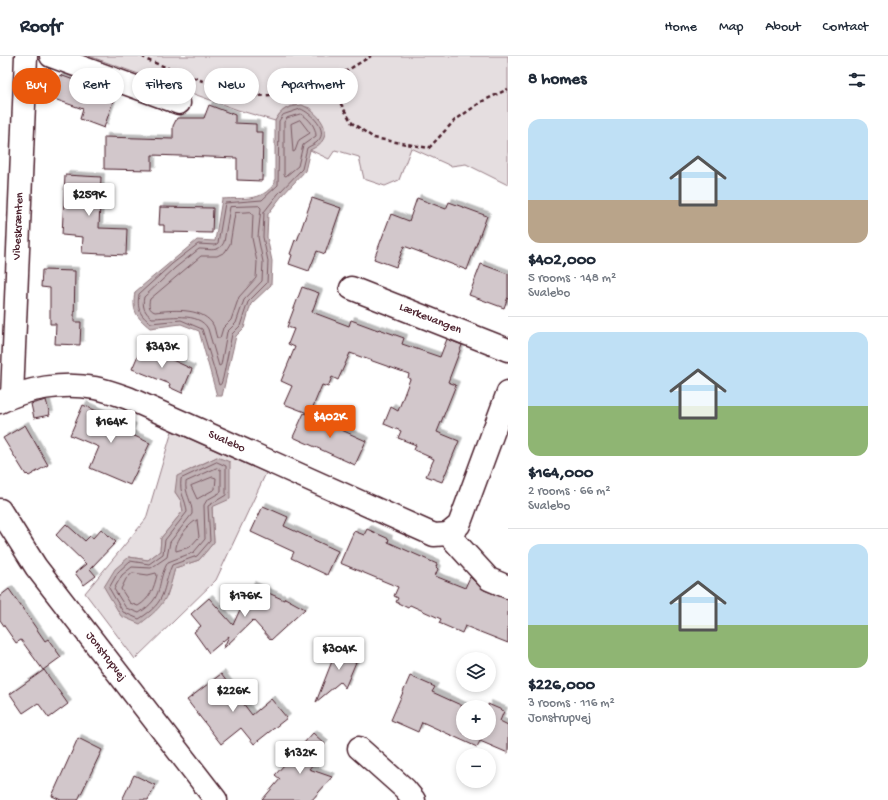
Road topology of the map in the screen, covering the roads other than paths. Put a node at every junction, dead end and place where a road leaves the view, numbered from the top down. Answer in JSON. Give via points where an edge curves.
{"nodes":[{"id":1,"x":26,"y":56,"type":"edge"},
{"id":2,"x":51,"y":56,"type":"edge"},
{"id":3,"x":132,"y":86,"type":"edge"},
{"id":4,"x":351,"y":288,"type":"dead end"},
{"id":5,"x":508,"y":350,"type":"edge"},
{"id":6,"x":508,"y":392,"type":"edge"},
{"id":7,"x":6,"y":399,"type":"edge"},
{"id":8,"x":0,"y":510,"type":"edge"},
{"id":9,"x":448,"y":534,"type":"junction"},
{"id":10,"x":508,"y":587,"type":"edge"},
{"id":11,"x":359,"y":748,"type":"dead end"},
{"id":12,"x":216,"y":800,"type":"edge"},
{"id":13,"x":414,"y":800,"type":"edge"}],
"edges":[{"from":1,"to":7,"type":"street","name":"Vibeskrænten"},
{"from":2,"to":3,"type":"street"},
{"from":4,"to":5,"type":"street","name":"Lærkevangen"},
{"from":6,"to":9,"type":"street","via":[[459,525]]},
{"from":7,"to":9,"type":"street","name":"Svalebo","via":[[43,388],[67,386],[95,388],[128,398],[434,535]]},
{"from":8,"to":12,"type":"street","name":"Jonstrupvej","via":[[36,567]]},
{"from":9,"to":10,"type":"street","via":[[489,579]]},
{"from":11,"to":13,"type":"street","via":[[405,788]]}]}
